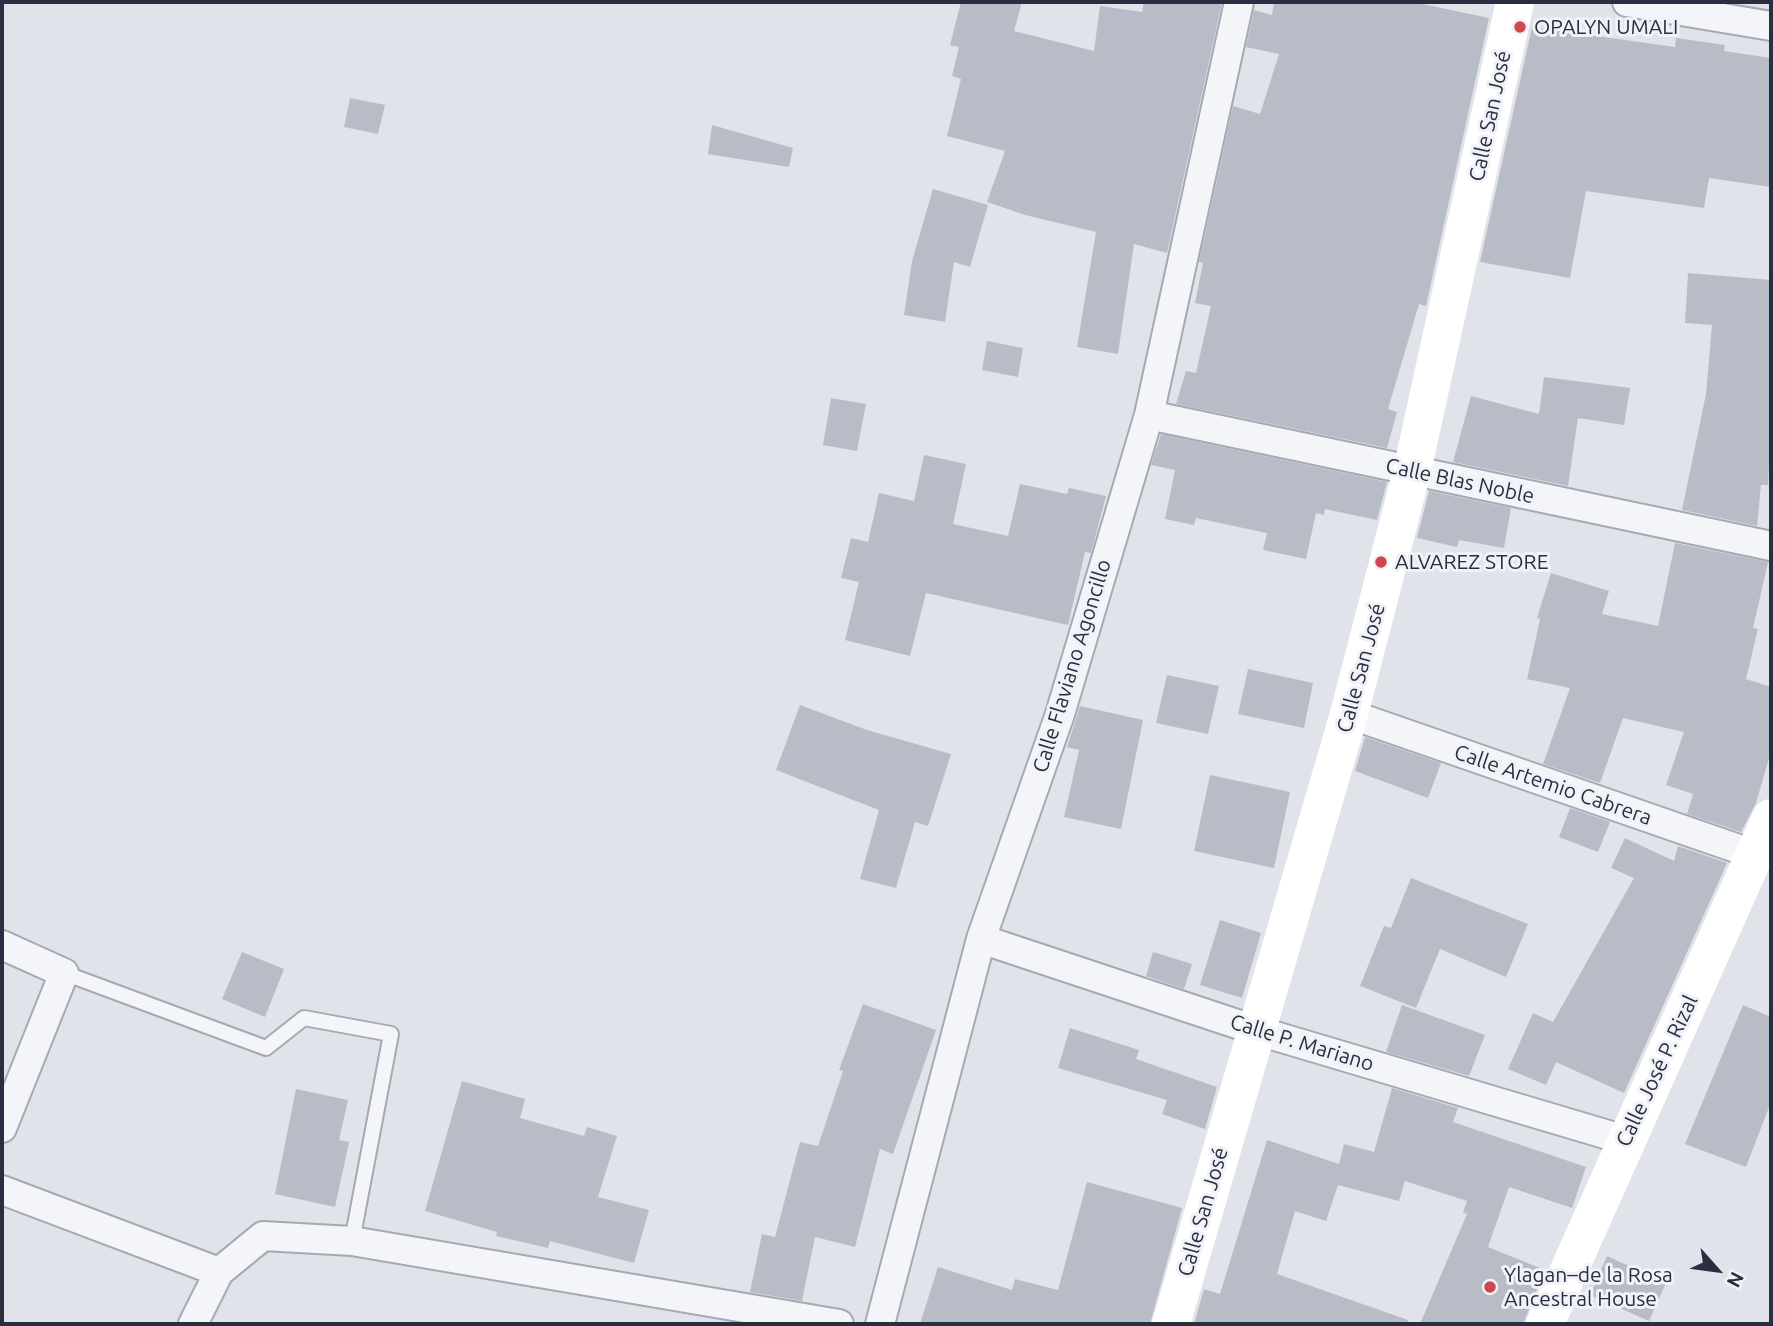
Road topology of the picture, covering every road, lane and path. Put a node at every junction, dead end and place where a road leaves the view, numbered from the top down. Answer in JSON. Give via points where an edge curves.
{"nodes":[{"id":1,"x":1239,"y":2,"type":"edge"},
{"id":2,"x":1515,"y":2,"type":"edge"},
{"id":3,"x":1627,"y":2,"type":"edge"},
{"id":4,"x":1771,"y":26,"type":"edge"},
{"id":5,"x":1149,"y":415,"type":"junction"},
{"id":6,"x":1412,"y":471,"type":"junction"},
{"id":7,"x":1771,"y":546,"type":"edge"},
{"id":8,"x":1349,"y":714,"type":"junction"},
{"id":9,"x":1771,"y":818,"type":"edge"},
{"id":10,"x":1756,"y":855,"type":"junction"},
{"id":11,"x":981,"y":939,"type":"junction"},
{"id":12,"x":2,"y":944,"type":"edge"},
{"id":13,"x":64,"y":973,"type":"junction"},
{"id":14,"x":1255,"y":1030,"type":"junction"},
{"id":15,"x":2,"y":1128,"type":"edge"},
{"id":16,"x":1625,"y":1140,"type":"junction"},
{"id":17,"x":2,"y":1190,"type":"edge"},
{"id":18,"x":352,"y":1241,"type":"junction"},
{"id":19,"x":219,"y":1272,"type":"junction"},
{"id":20,"x":193,"y":1324,"type":"edge"},
{"id":21,"x":839,"y":1324,"type":"edge"},
{"id":22,"x":880,"y":1324,"type":"edge"},
{"id":23,"x":1171,"y":1324,"type":"edge"},
{"id":24,"x":1545,"y":1324,"type":"edge"}],
"edges":[{"from":1,"to":5,"type":"street","name":"Calle Flaviano Agoncillo"},
{"from":2,"to":6,"type":"street","name":"Calle San José"},
{"from":3,"to":4,"type":"street"},
{"from":5,"to":6,"type":"street","name":"Calle Blas Noble"},
{"from":5,"to":11,"type":"street","name":"Calle Flaviano Agoncillo","via":[[1060,713]]},
{"from":6,"to":7,"type":"street","name":"Calle Blas Noble"},
{"from":6,"to":8,"type":"street","name":"Calle San José"},
{"from":8,"to":10,"type":"street","name":"Calle Artemio Cabrera"},
{"from":8,"to":14,"type":"street","name":"Calle San José"},
{"from":9,"to":10,"type":"street","name":"Calle José P. Rizal"},
{"from":10,"to":16,"type":"street","name":"Calle José P. Rizal"},
{"from":11,"to":14,"type":"street","name":"Calle P. Mariano"},
{"from":11,"to":22,"type":"street","name":"Calle Flaviano Agoncillo"},
{"from":12,"to":13,"type":"street"},
{"from":13,"to":15,"type":"street"},
{"from":13,"to":18,"type":"lane","via":[[266,1048],[304,1018],[391,1034]]},
{"from":14,"to":16,"type":"street","name":"Calle P. Mariano"},
{"from":14,"to":23,"type":"street","name":"Calle San José"},
{"from":16,"to":24,"type":"street","name":"Calle José P. Rizal"},
{"from":17,"to":19,"type":"street"},
{"from":18,"to":19,"type":"street","via":[[263,1236]]},
{"from":18,"to":21,"type":"street"},
{"from":19,"to":20,"type":"street"}]}
